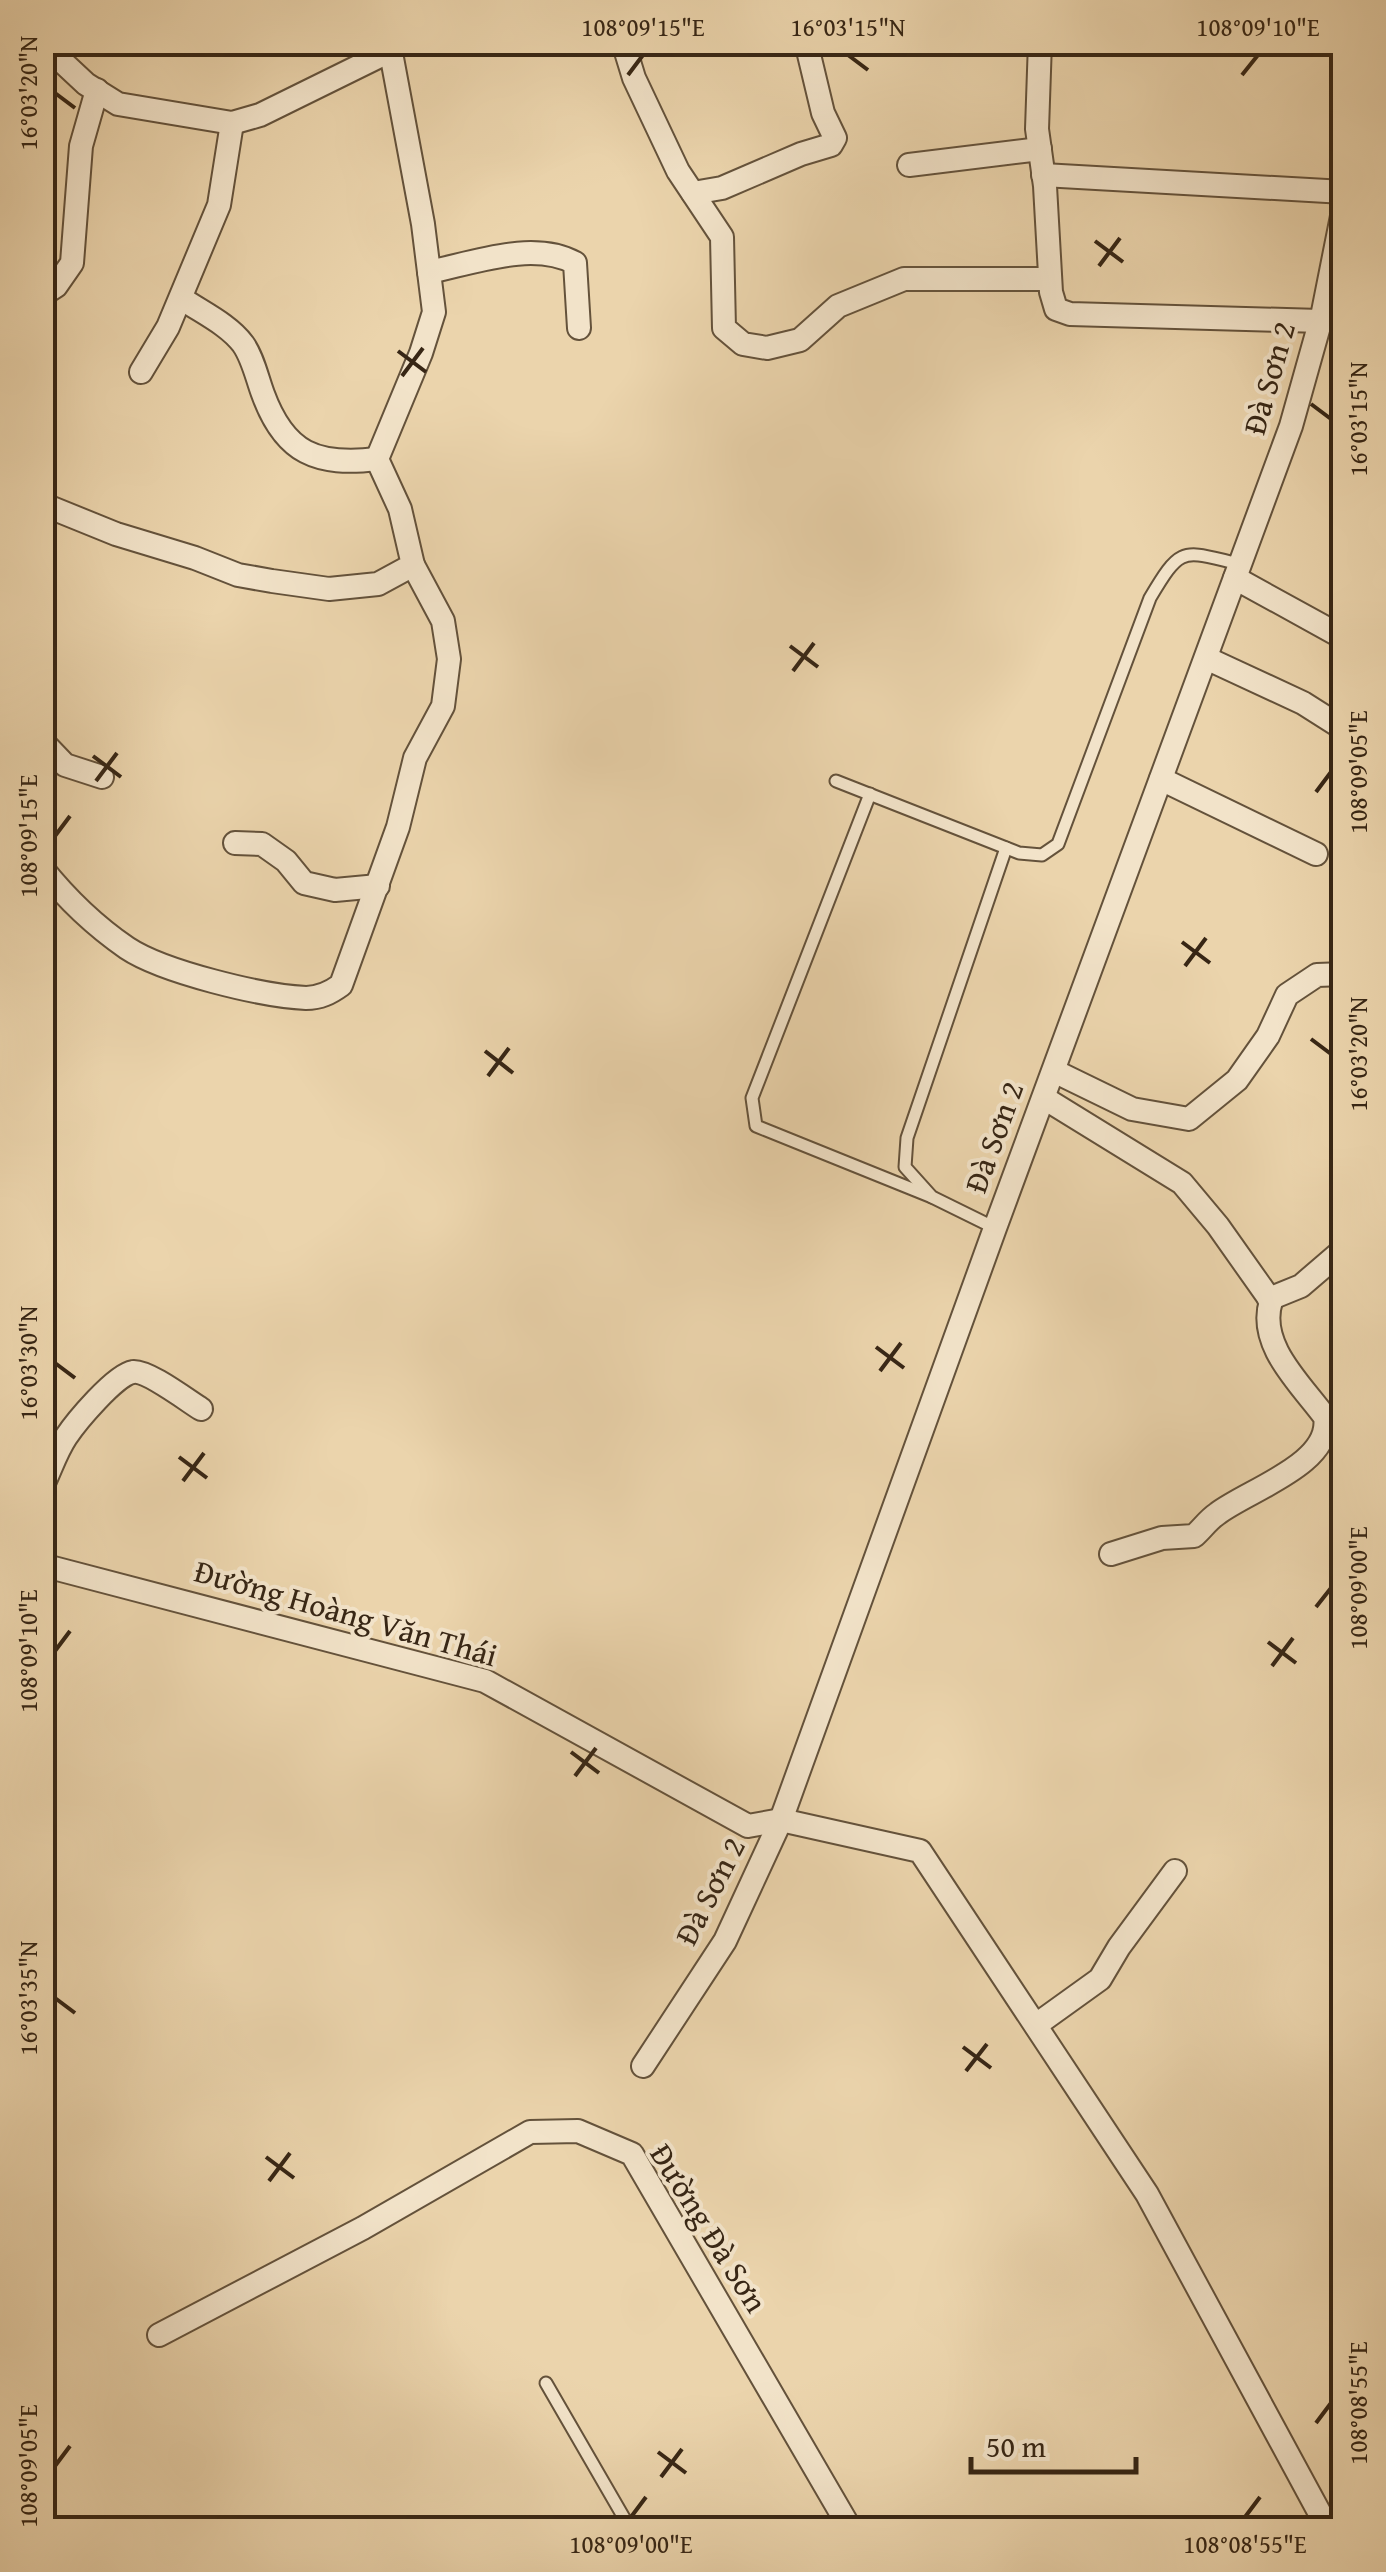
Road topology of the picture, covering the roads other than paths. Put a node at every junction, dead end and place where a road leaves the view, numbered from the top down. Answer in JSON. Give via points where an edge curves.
{"nodes":[{"id":1,"x":623,"y":42,"type":"edge"},
{"id":2,"x":806,"y":42,"type":"edge"},
{"id":3,"x":1040,"y":42,"type":"edge"},
{"id":4,"x":390,"y":47,"type":"edge"},
{"id":5,"x":42,"y":50,"type":"edge"},
{"id":6,"x":96,"y":90,"type":"junction"},
{"id":7,"x":232,"y":122,"type":"junction"},
{"id":8,"x":1040,"y":149,"type":"junction"},
{"id":9,"x":908,"y":165,"type":"dead end"},
{"id":10,"x":1043,"y":175,"type":"junction"},
{"id":11,"x":1344,"y":192,"type":"edge"},
{"id":12,"x":693,"y":193,"type":"junction"},
{"id":13,"x":1344,"y":206,"type":"edge"},
{"id":14,"x":1341,"y":233,"type":"edge"},
{"id":15,"x":429,"y":272,"type":"junction"},
{"id":16,"x":1050,"y":279,"type":"junction"},
{"id":17,"x":42,"y":295,"type":"edge"},
{"id":18,"x":181,"y":298,"type":"junction"},
{"id":19,"x":1320,"y":321,"type":"junction"},
{"id":20,"x":579,"y":328,"type":"dead end"},
{"id":21,"x":140,"y":372,"type":"dead end"},
{"id":22,"x":376,"y":459,"type":"junction"},
{"id":23,"x":42,"y":504,"type":"edge"},
{"id":24,"x":413,"y":566,"type":"junction"},
{"id":25,"x":1238,"y":571,"type":"junction"},
{"id":26,"x":1344,"y":638,"type":"edge"},
{"id":27,"x":1206,"y":658,"type":"junction"},
{"id":28,"x":1344,"y":729,"type":"edge"},
{"id":29,"x":42,"y":740,"type":"edge"},
{"id":30,"x":102,"y":777,"type":"dead end"},
{"id":31,"x":1161,"y":779,"type":"junction"},
{"id":32,"x":836,"y":781,"type":"dead end"},
{"id":33,"x":870,"y":794,"type":"junction"},
{"id":34,"x":235,"y":843,"type":"dead end"},
{"id":35,"x":1006,"y":848,"type":"junction"},
{"id":36,"x":1316,"y":854,"type":"dead end"},
{"id":37,"x":42,"y":868,"type":"edge"},
{"id":38,"x":378,"y":886,"type":"junction"},
{"id":39,"x":1344,"y":974,"type":"edge"},
{"id":40,"x":1054,"y":1071,"type":"junction"},
{"id":41,"x":1044,"y":1098,"type":"junction"},
{"id":42,"x":932,"y":1197,"type":"junction"},
{"id":43,"x":996,"y":1228,"type":"junction"},
{"id":44,"x":1344,"y":1249,"type":"edge"},
{"id":45,"x":1269,"y":1299,"type":"junction"},
{"id":46,"x":202,"y":1410,"type":"dead end"},
{"id":47,"x":1334,"y":1411,"type":"edge"},
{"id":48,"x":42,"y":1487,"type":"edge"},
{"id":49,"x":1111,"y":1554,"type":"dead end"},
{"id":50,"x":42,"y":1564,"type":"edge"},
{"id":51,"x":782,"y":1820,"type":"junction"},
{"id":52,"x":1175,"y":1870,"type":"dead end"},
{"id":53,"x":1036,"y":2025,"type":"junction"},
{"id":54,"x":644,"y":2066,"type":"dead end"},
{"id":55,"x":159,"y":2335,"type":"dead end"},
{"id":56,"x":546,"y":2384,"type":"dead end"},
{"id":57,"x":631,"y":2530,"type":"edge"},
{"id":58,"x":851,"y":2530,"type":"edge"},
{"id":59,"x":1333,"y":2530,"type":"edge"}],
"edges":[{"from":1,"to":12,"type":"street","via":[[634,78]]},
{"from":2,"to":12,"type":"street","via":[[835,138],[831,145]]},
{"from":3,"to":8,"type":"street"},
{"from":4,"to":7,"type":"street","via":[[278,107]]},
{"from":4,"to":15,"type":"street"},
{"from":5,"to":6,"type":"street"},
{"from":6,"to":7,"type":"street","via":[[118,104]]},
{"from":6,"to":17,"type":"street","via":[[81,146],[72,263]]},
{"from":7,"to":18,"type":"street","via":[[220,205]]},
{"from":8,"to":9,"type":"street"},
{"from":8,"to":10,"type":"street"},
{"from":10,"to":11,"type":"street"},
{"from":10,"to":16,"type":"street"},
{"from":12,"to":16,"type":"street","via":[[722,236],[724,328],[743,344],[768,348],[800,340],[838,306],[904,279]]},
{"from":13,"to":14,"type":"street","name":"Đà Sơn 2"},
{"from":14,"to":19,"type":"street","name":"Đà Sơn 2"},
{"from":15,"to":20,"type":"street","via":[[509,255],[558,254],[575,263]]},
{"from":15,"to":22,"type":"street","via":[[434,312]]},
{"from":16,"to":19,"type":"street","via":[[1056,309],[1070,314]]},
{"from":18,"to":21,"type":"street"},
{"from":18,"to":22,"type":"street","via":[[245,347],[267,405],[294,444],[316,459]]},
{"from":19,"to":25,"type":"street","name":"Đà Sơn 2","via":[[1291,426]]},
{"from":22,"to":24,"type":"street","via":[[400,508]]},
{"from":23,"to":24,"type":"street","via":[[238,575],[272,581],[362,586]]},
{"from":24,"to":38,"type":"street","via":[[443,620],[449,659],[444,706],[415,758]]},
{"from":25,"to":26,"type":"street"},
{"from":25,"to":27,"type":"street","name":"Đà Sơn 2"},
{"from":25,"to":35,"type":"lane","via":[[1188,552],[1172,560],[1150,598],[1058,844],[1042,854]]},
{"from":27,"to":28,"type":"street"},
{"from":27,"to":31,"type":"street","name":"Đà Sơn 2"},
{"from":29,"to":30,"type":"street","via":[[65,765]]},
{"from":31,"to":36,"type":"street"},
{"from":31,"to":40,"type":"street","name":"Đà Sơn 2"},
{"from":32,"to":33,"type":"lane"},
{"from":33,"to":35,"type":"lane"},
{"from":33,"to":42,"type":"lane","via":[[752,1098],[756,1126]]},
{"from":34,"to":38,"type":"street","via":[[262,844],[304,883],[335,890]]},
{"from":35,"to":42,"type":"lane","via":[[907,1138],[905,1168]]},
{"from":37,"to":38,"type":"street","via":[[130,950],[190,974],[308,998],[341,985]]},
{"from":39,"to":40,"type":"street","via":[[1316,975],[1287,995],[1238,1080],[1189,1118],[1132,1109]]},
{"from":40,"to":41,"type":"street","name":"Đà Sơn 2"},
{"from":41,"to":43,"type":"street","name":"Đà Sơn 2"},
{"from":41,"to":45,"type":"street","via":[[1182,1183]]},
{"from":42,"to":43,"type":"lane"},
{"from":43,"to":51,"type":"street","name":"Đà Sơn 2"},
{"from":44,"to":45,"type":"street","via":[[1301,1286]]},
{"from":45,"to":47,"type":"street","via":[[1271,1341]]},
{"from":46,"to":48,"type":"street","via":[[132,1372],[64,1439]]},
{"from":47,"to":49,"type":"street","via":[[1307,1460],[1218,1512],[1194,1536]]},
{"from":50,"to":51,"type":"street","name":"Đường Hoàng Văn Thái","via":[[486,1681],[748,1826]]},
{"from":51,"to":53,"type":"street","via":[[920,1850]]},
{"from":51,"to":54,"type":"street","name":"Đà Sơn 2","via":[[725,1940]]},
{"from":52,"to":53,"type":"street","via":[[1100,1979]]},
{"from":53,"to":59,"type":"street","via":[[1147,2194]]},
{"from":55,"to":58,"type":"street","name":"Đường Đà Sơn","via":[[530,2132],[578,2130],[632,2154]]},
{"from":56,"to":57,"type":"lane"}]}
